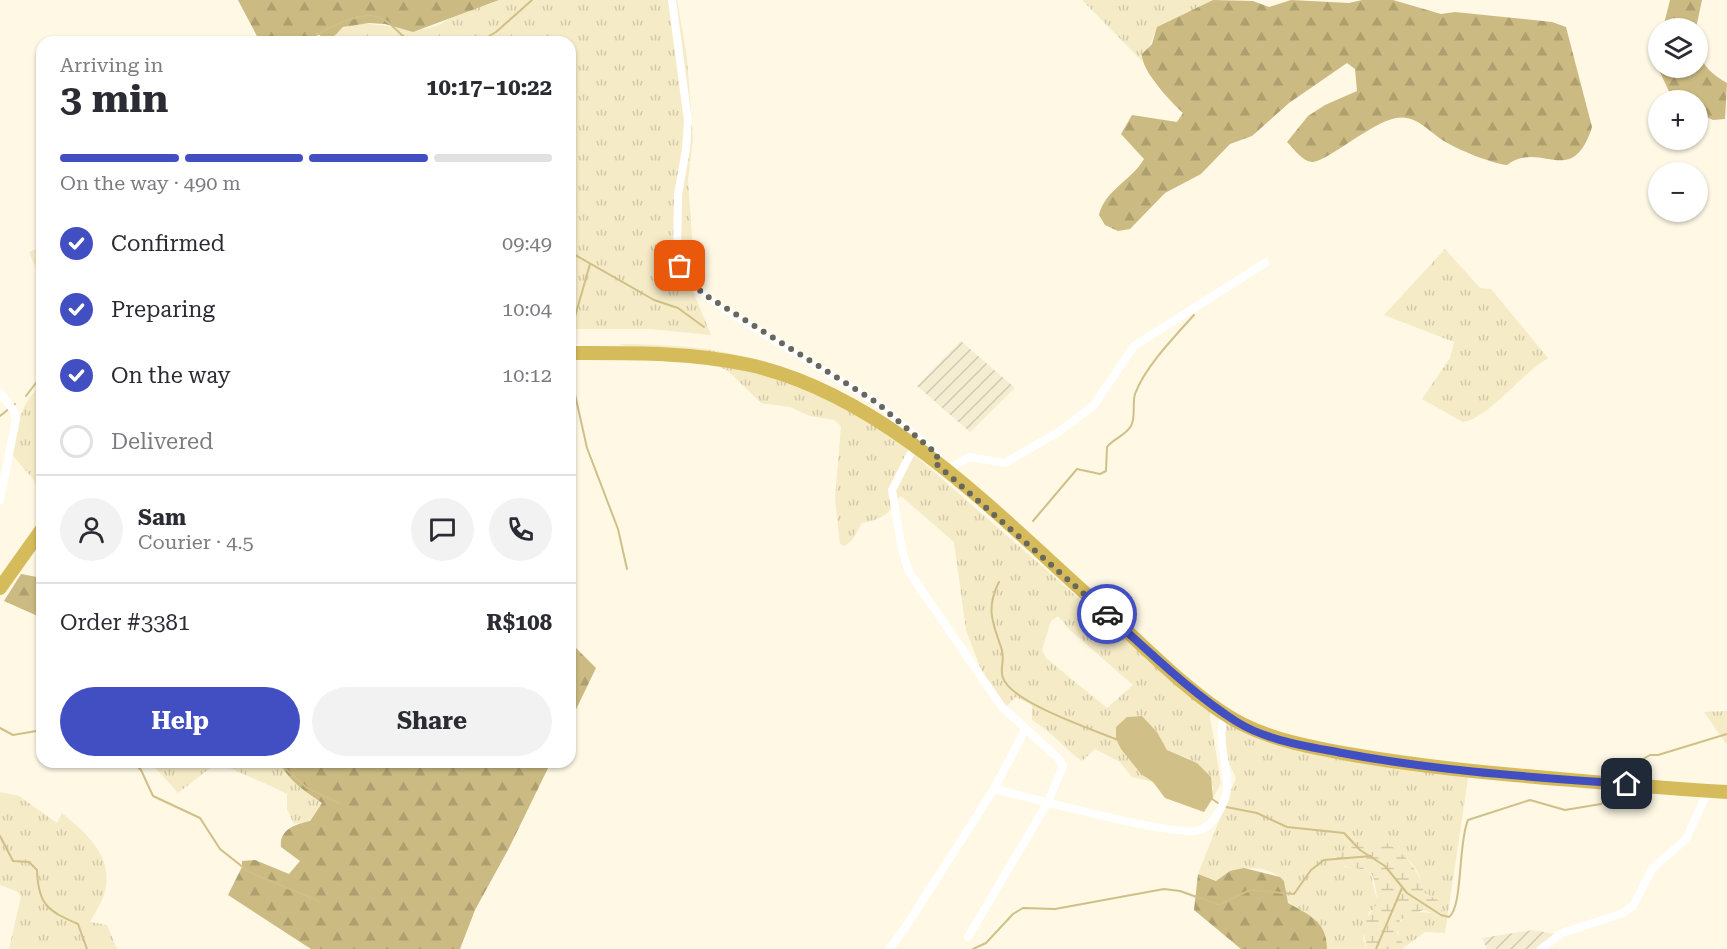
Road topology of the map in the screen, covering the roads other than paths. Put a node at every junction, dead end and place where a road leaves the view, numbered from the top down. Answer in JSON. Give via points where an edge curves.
{"nodes":[{"id":1,"x":672,"y":0,"type":"edge"},
{"id":2,"x":1265,"y":263,"type":"dead end"},
{"id":3,"x":576,"y":348,"type":"edge"},
{"id":4,"x":576,"y":353,"type":"edge"},
{"id":5,"x":585,"y":353,"type":"junction"},
{"id":6,"x":0,"y":393,"type":"edge"},
{"id":7,"x":921,"y":449,"type":"junction"},
{"id":8,"x":946,"y":471,"type":"junction"},
{"id":9,"x":0,"y":500,"type":"edge"},
{"id":10,"x":36,"y":537,"type":"edge"},
{"id":11,"x":0,"y":588,"type":"edge"},
{"id":12,"x":1225,"y":712,"type":"junction"},
{"id":13,"x":1025,"y":730,"type":"junction"},
{"id":14,"x":994,"y":789,"type":"junction"},
{"id":15,"x":1708,"y":791,"type":"junction"},
{"id":16,"x":1727,"y":792,"type":"edge"},
{"id":17,"x":1048,"y":802,"type":"junction"},
{"id":18,"x":968,"y":937,"type":"dead end"},
{"id":19,"x":889,"y":949,"type":"edge"},
{"id":20,"x":1541,"y":949,"type":"edge"}],
"edges":[{"from":1,"to":7,"type":"street","via":[[688,121],[678,195],[677,254],[684,274],[694,287],[735,316],[876,402]]},
{"from":2,"to":8,"type":"street","via":[[1134,346],[1094,405],[1051,437],[1005,463],[969,457]]},
{"from":3,"to":5,"type":"street"},
{"from":4,"to":5,"type":"highway"},
{"from":5,"to":7,"type":"highway","via":[[664,354],[753,365],[832,394]]},
{"from":6,"to":9,"type":"street","via":[[16,419]]},
{"from":7,"to":8,"type":"highway"},
{"from":7,"to":13,"type":"street","via":[[892,490],[905,561],[1002,707]]},
{"from":8,"to":12,"type":"highway","via":[[1187,685]]},
{"from":10,"to":11,"type":"highway"},
{"from":12,"to":15,"type":"highway","via":[[1238,722],[1289,742],[1415,766]]},
{"from":12,"to":17,"type":"street","via":[[1219,735],[1224,799],[1208,827],[1190,832]]},
{"from":13,"to":14,"type":"street"},
{"from":13,"to":17,"type":"street","via":[[1064,766]]},
{"from":14,"to":17,"type":"street"},
{"from":14,"to":19,"type":"street"},
{"from":15,"to":16,"type":"highway"},
{"from":15,"to":20,"type":"street","via":[[1686,839],[1652,869],[1633,906],[1623,914],[1563,933]]},
{"from":17,"to":18,"type":"street"}]}
